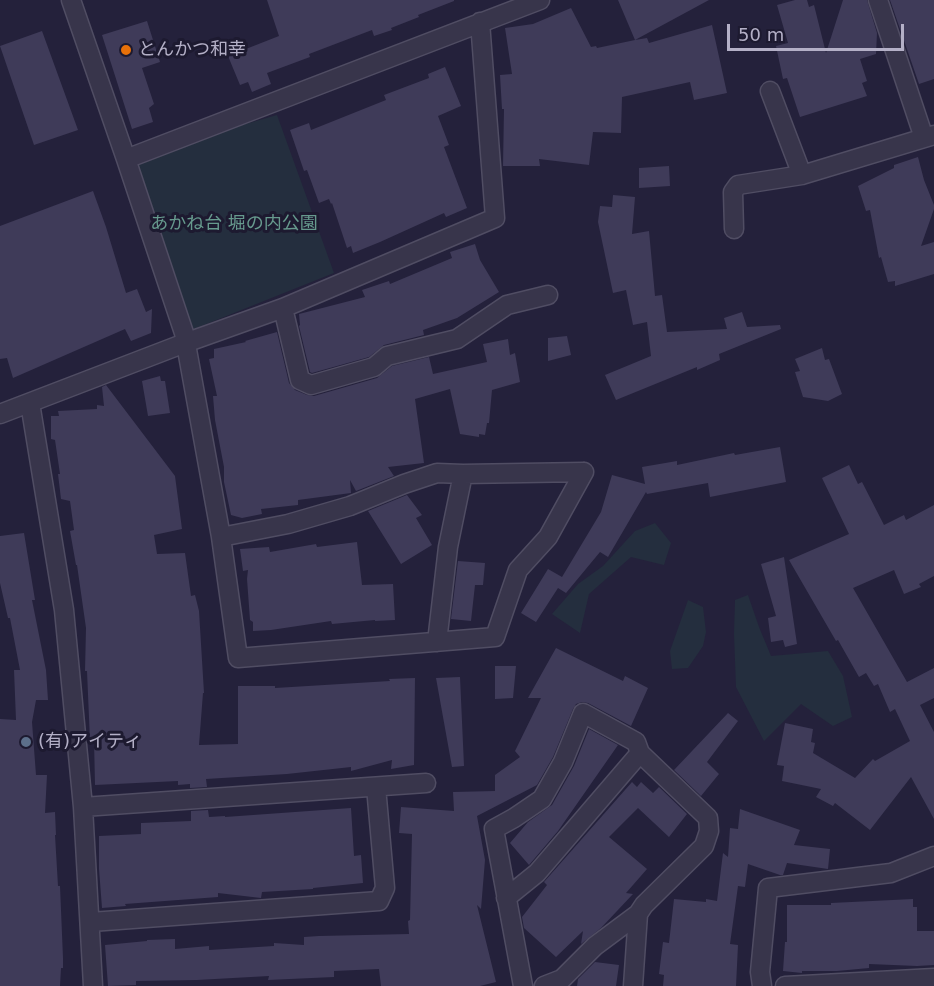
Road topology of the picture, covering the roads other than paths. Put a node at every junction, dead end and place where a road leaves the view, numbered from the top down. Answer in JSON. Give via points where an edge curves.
{"nodes":[{"id":1,"x":71,"y":0,"type":"edge"},
{"id":2,"x":540,"y":0,"type":"edge"},
{"id":3,"x":878,"y":0,"type":"edge"},
{"id":4,"x":480,"y":22,"type":"junction"},
{"id":5,"x":770,"y":91,"type":"dead end"},
{"id":6,"x":929,"y":136,"type":"edge"},
{"id":7,"x":126,"y":159,"type":"junction"},
{"id":8,"x":802,"y":175,"type":"junction"},
{"id":9,"x":734,"y":229,"type":"dead end"},
{"id":10,"x":548,"y":295,"type":"dead end"},
{"id":11,"x":282,"y":308,"type":"junction"},
{"id":12,"x":185,"y":343,"type":"junction"},
{"id":13,"x":30,"y":403,"type":"junction"},
{"id":14,"x":0,"y":414,"type":"edge"},
{"id":15,"x":463,"y":474,"type":"junction"},
{"id":16,"x":221,"y":537,"type":"junction"},
{"id":17,"x":437,"y":642,"type":"junction"},
{"id":18,"x":640,"y":753,"type":"junction"},
{"id":19,"x":426,"y":783,"type":"dead end"},
{"id":20,"x":376,"y":787,"type":"junction"},
{"id":21,"x":83,"y":807,"type":"junction"},
{"id":22,"x":934,"y":855,"type":"edge"},
{"id":23,"x":506,"y":898,"type":"junction"},
{"id":24,"x":638,"y":914,"type":"junction"},
{"id":25,"x":91,"y":922,"type":"junction"},
{"id":26,"x":934,"y":978,"type":"edge"},
{"id":27,"x":93,"y":986,"type":"edge"},
{"id":28,"x":522,"y":986,"type":"edge"},
{"id":29,"x":544,"y":986,"type":"edge"},
{"id":30,"x":633,"y":986,"type":"edge"},
{"id":31,"x":762,"y":986,"type":"edge"},
{"id":32,"x":785,"y":986,"type":"edge"}],
"edges":[{"from":1,"to":7,"type":"street"},
{"from":2,"to":4,"type":"street"},
{"from":3,"to":6,"type":"street"},
{"from":4,"to":7,"type":"street"},
{"from":4,"to":11,"type":"street","via":[[495,218]]},
{"from":5,"to":8,"type":"street"},
{"from":6,"to":8,"type":"street"},
{"from":7,"to":12,"type":"street"},
{"from":8,"to":9,"type":"street","via":[[738,185],[733,192]]},
{"from":10,"to":11,"type":"street","via":[[507,305],[456,339],[387,356],[374,367],[311,385],[300,380]]},
{"from":11,"to":12,"type":"street"},
{"from":12,"to":13,"type":"street"},
{"from":12,"to":16,"type":"street"},
{"from":13,"to":14,"type":"street"},
{"from":13,"to":21,"type":"street","via":[[64,610]]},
{"from":15,"to":16,"type":"street","via":[[437,473],[350,506]]},
{"from":15,"to":17,"type":"street","via":[[448,547]]},
{"from":15,"to":17,"type":"street","via":[[584,472],[548,537],[518,570],[495,637]]},
{"from":16,"to":17,"type":"street","via":[[238,658]]},
{"from":18,"to":23,"type":"street","via":[[537,873]]},
{"from":18,"to":23,"type":"street","via":[[636,742],[583,713],[563,762],[542,799],[494,829]]},
{"from":18,"to":24,"type":"street","via":[[708,818],[709,831],[704,846]]},
{"from":19,"to":20,"type":"street"},
{"from":20,"to":21,"type":"street"},
{"from":20,"to":25,"type":"street","via":[[385,888],[379,901]]},
{"from":21,"to":25,"type":"street"},
{"from":22,"to":31,"type":"street","via":[[891,873],[768,888]]},
{"from":23,"to":28,"type":"street"},
{"from":24,"to":29,"type":"street","via":[[595,946],[562,979]]},
{"from":24,"to":30,"type":"street"},
{"from":25,"to":27,"type":"street"},
{"from":26,"to":32,"type":"street"}]}
